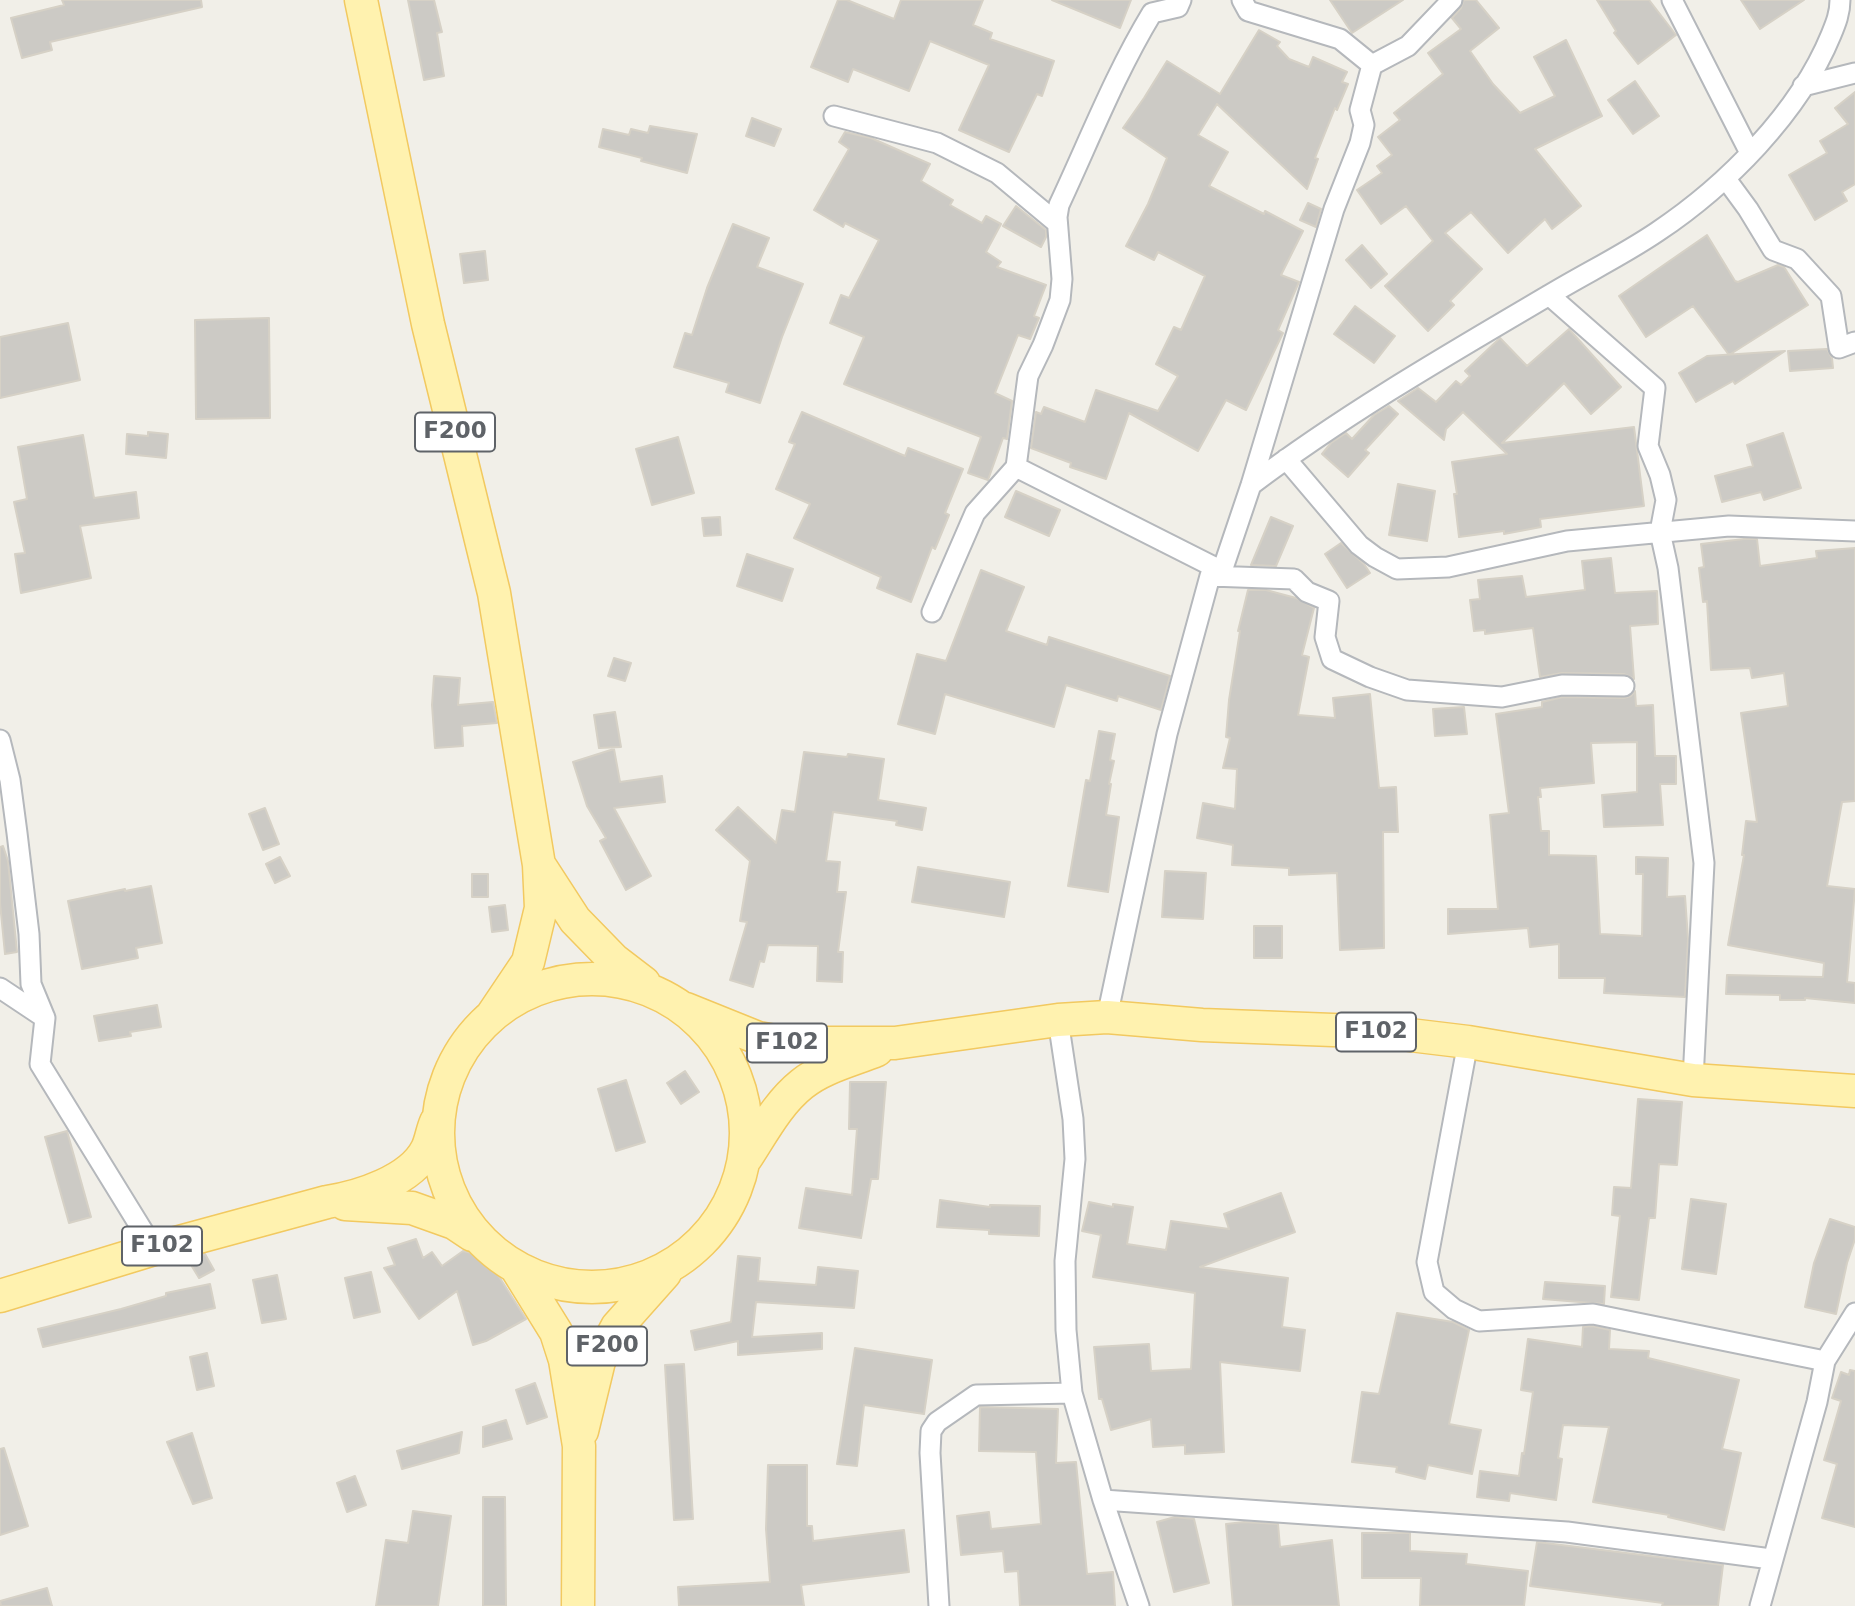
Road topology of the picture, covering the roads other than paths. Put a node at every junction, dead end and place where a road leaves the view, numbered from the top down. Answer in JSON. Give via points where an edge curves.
{"nodes":[{"id":1,"x":361,"y":0,"type":"edge"},
{"id":2,"x":1181,"y":0,"type":"edge"},
{"id":3,"x":1242,"y":0,"type":"edge"},
{"id":4,"x":1452,"y":0,"type":"edge"},
{"id":5,"x":1672,"y":0,"type":"edge"},
{"id":6,"x":1840,"y":0,"type":"edge"},
{"id":7,"x":1372,"y":65,"type":"junction"},
{"id":8,"x":1855,"y":73,"type":"edge"},
{"id":9,"x":1803,"y":86,"type":"junction"},
{"id":10,"x":834,"y":116,"type":"dead end"},
{"id":11,"x":1749,"y":153,"type":"junction"},
{"id":12,"x":1726,"y":178,"type":"junction"},
{"id":13,"x":1057,"y":223,"type":"junction"},
{"id":14,"x":1549,"y":295,"type":"junction"},
{"id":15,"x":1855,"y":342,"type":"edge"},
{"id":16,"x":1286,"y":459,"type":"junction"},
{"id":17,"x":1016,"y":467,"type":"junction"},
{"id":18,"x":1251,"y":485,"type":"junction"},
{"id":19,"x":1855,"y":531,"type":"edge"},
{"id":20,"x":1660,"y":532,"type":"junction"},
{"id":21,"x":1216,"y":574,"type":"junction"},
{"id":22,"x":932,"y":612,"type":"dead end"},
{"id":23,"x":1624,"y":686,"type":"dead end"},
{"id":24,"x":0,"y":740,"type":"edge"},
{"id":25,"x":539,"y":865,"type":"junction"},
{"id":26,"x":0,"y":988,"type":"edge"},
{"id":27,"x":654,"y":991,"type":"junction"},
{"id":28,"x":686,"y":1009,"type":"junction"},
{"id":29,"x":491,"y":1017,"type":"junction"},
{"id":30,"x":1107,"y":1017,"type":"junction"},
{"id":31,"x":45,"y":1018,"type":"junction"},
{"id":32,"x":1058,"y":1020,"type":"junction"},
{"id":33,"x":1468,"y":1042,"type":"junction"},
{"id":34,"x":895,"y":1043,"type":"junction"},
{"id":35,"x":1693,"y":1080,"type":"junction"},
{"id":36,"x":1855,"y":1091,"type":"edge"},
{"id":37,"x":438,"y":1117,"type":"junction"},
{"id":38,"x":745,"y":1158,"type":"junction"},
{"id":39,"x":327,"y":1202,"type":"junction"},
{"id":40,"x":481,"y":1241,"type":"junction"},
{"id":41,"x":154,"y":1249,"type":"junction"},
{"id":42,"x":672,"y":1266,"type":"junction"},
{"id":43,"x":517,"y":1269,"type":"junction"},
{"id":44,"x":0,"y":1296,"type":"edge"},
{"id":45,"x":1855,"y":1313,"type":"edge"},
{"id":46,"x":1825,"y":1361,"type":"junction"},
{"id":47,"x":1072,"y":1393,"type":"junction"},
{"id":48,"x":579,"y":1446,"type":"junction"},
{"id":49,"x":1103,"y":1500,"type":"junction"},
{"id":50,"x":1771,"y":1559,"type":"junction"},
{"id":51,"x":578,"y":1606,"type":"edge"},
{"id":52,"x":939,"y":1606,"type":"edge"},
{"id":53,"x":1139,"y":1606,"type":"edge"},
{"id":54,"x":1760,"y":1606,"type":"edge"}],
"edges":[{"from":1,"to":25,"type":"main road","number":"F200","via":[[428,324],[494,593]]},
{"from":2,"to":13,"type":"street","via":[[1178,7],[1152,13],[1137,38],[1059,205]]},
{"from":3,"to":7,"type":"street","via":[[1248,11],[1340,39]]},
{"from":4,"to":7,"type":"street","via":[[1408,46]]},
{"from":5,"to":11,"type":"street"},
{"from":6,"to":9,"type":"street","via":[[1840,12],[1821,60]]},
{"from":7,"to":18,"type":"street","via":[[1360,110],[1364,125],[1360,143],[1334,209]]},
{"from":8,"to":9,"type":"street"},
{"from":9,"to":11,"type":"street"},
{"from":10,"to":13,"type":"street","via":[[937,143],[997,173]]},
{"from":11,"to":12,"type":"street"},
{"from":12,"to":14,"type":"street","via":[[1657,232]]},
{"from":12,"to":15,"type":"street","via":[[1773,250],[1797,259],[1831,296],[1839,348]]},
{"from":13,"to":17,"type":"street","via":[[1060,300],[1028,376]]},
{"from":14,"to":16,"type":"street"},
{"from":14,"to":20,"type":"street","via":[[1655,388],[1648,446],[1666,500]]},
{"from":16,"to":18,"type":"street"},
{"from":16,"to":20,"type":"street","via":[[1359,545],[1397,569],[1448,567],[1567,541]]},
{"from":17,"to":21,"type":"street"},
{"from":17,"to":22,"type":"street","via":[[975,513]]},
{"from":18,"to":21,"type":"street"},
{"from":19,"to":20,"type":"street","via":[[1729,526]]},
{"from":20,"to":35,"type":"street","via":[[1704,863]]},
{"from":21,"to":23,"type":"street","via":[[1294,579],[1307,592],[1329,601],[1325,637],[1332,659],[1407,690],[1502,696],[1562,685]]},
{"from":21,"to":30,"type":"street","via":[[1167,734]]},
{"from":24,"to":31,"type":"street","via":[[17,833],[31,984]]},
{"from":25,"to":27,"type":"main road","number":"F200","via":[[575,920],[614,960]]},
{"from":25,"to":29,"type":"main road","number":"F200","via":[[541,908],[528,962]]},
{"from":26,"to":31,"type":"street"},
{"from":27,"to":28,"type":"main road"},
{"from":27,"to":29,"type":"main road","via":[[612,979],[569,980],[527,993]]},
{"from":28,"to":34,"type":"main road","number":"F102","via":[[758,1038],[786,1043]]},
{"from":28,"to":38,"type":"main road","via":[[716,1038],[736,1075],[747,1116]]},
{"from":29,"to":37,"type":"main road","via":[[455,1063]]},
{"from":30,"to":32,"type":"main road","number":"F102"},
{"from":30,"to":33,"type":"main road","number":"F102","via":[[1385,1032]]},
{"from":31,"to":41,"type":"street","via":[[40,1064]]},
{"from":32,"to":34,"type":"main road","number":"F102"},
{"from":32,"to":47,"type":"street","via":[[1075,1159],[1065,1261]]},
{"from":33,"to":35,"type":"main road","number":"F102"},
{"from":33,"to":46,"type":"street","via":[[1427,1262],[1434,1292],[1479,1321],[1593,1314]]},
{"from":34,"to":38,"type":"main road","number":"F102","via":[[804,1082]]},
{"from":35,"to":36,"type":"main road","number":"F102"},
{"from":37,"to":39,"type":"main road","number":"F102","via":[[427,1150],[400,1176],[354,1197]]},
{"from":37,"to":40,"type":"main road","via":[[438,1151],[446,1184],[460,1215]]},
{"from":38,"to":42,"type":"main road","via":[[731,1201],[719,1219],[706,1237]]},
{"from":39,"to":40,"type":"main road","number":"F102","via":[[412,1208],[454,1223]]},
{"from":39,"to":41,"type":"main road","number":"F102"},
{"from":40,"to":43,"type":"main road"},
{"from":41,"to":44,"type":"main road","number":"F102"},
{"from":42,"to":43,"type":"main road","via":[[622,1285],[568,1286]]},
{"from":42,"to":48,"type":"main road","number":"F200","via":[[617,1327],[599,1361]]},
{"from":43,"to":48,"type":"main road","number":"F200","via":[[556,1332]]},
{"from":45,"to":46,"type":"street"},
{"from":46,"to":50,"type":"street"},
{"from":47,"to":49,"type":"street"},
{"from":47,"to":52,"type":"street","via":[[976,1395],[931,1431]]},
{"from":48,"to":51,"type":"main road","number":"F200"},
{"from":49,"to":50,"type":"street","via":[[1567,1532]]},
{"from":49,"to":53,"type":"street"},
{"from":50,"to":54,"type":"street"}]}
